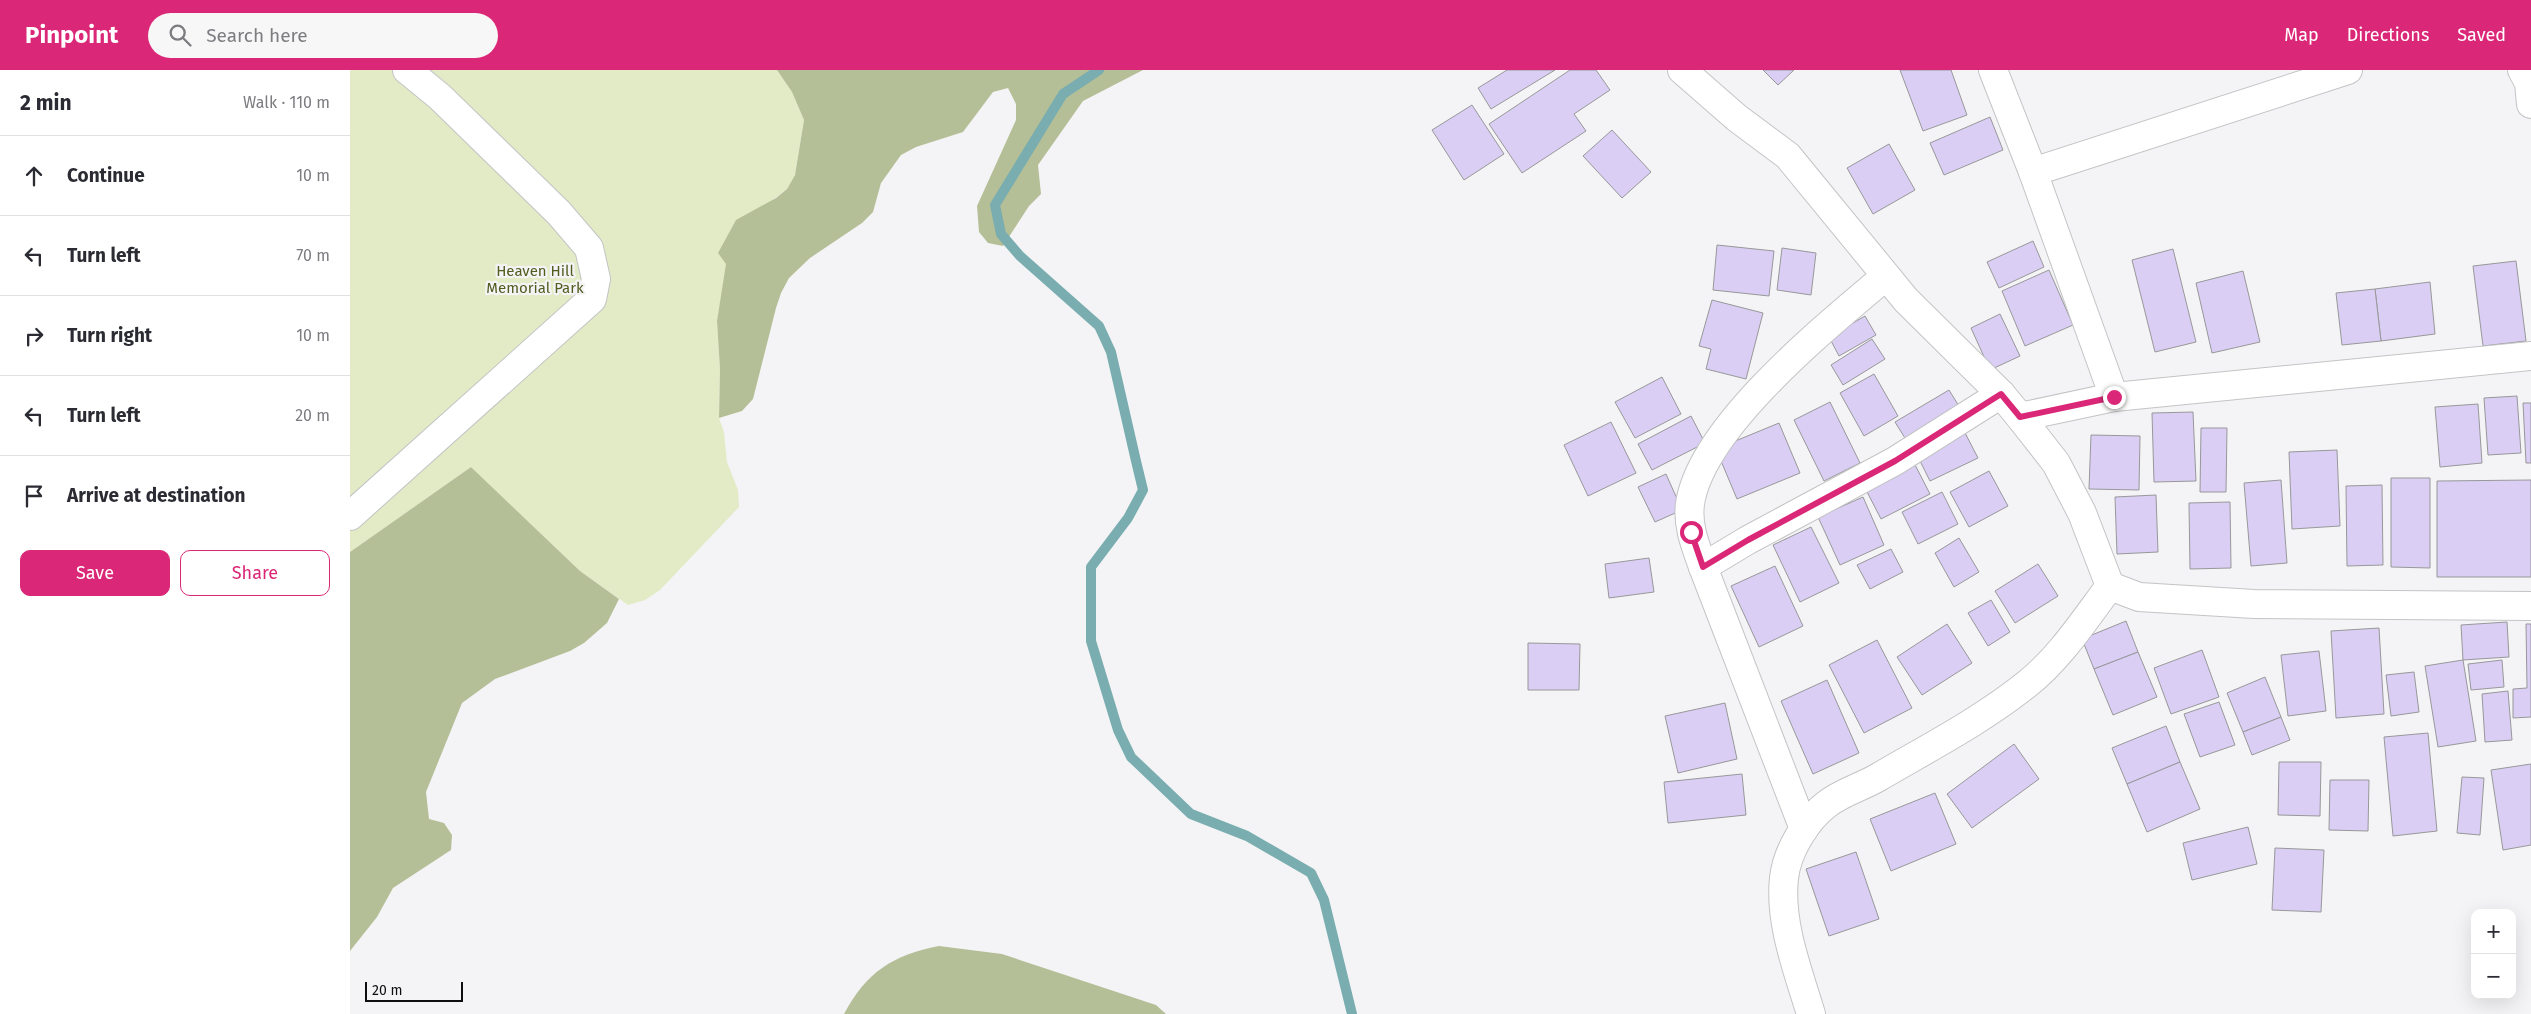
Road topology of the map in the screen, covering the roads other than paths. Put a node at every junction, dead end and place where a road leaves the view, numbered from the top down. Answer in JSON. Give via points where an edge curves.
{"nodes":[{"id":1,"x":407,"y":70,"type":"edge"},
{"id":2,"x":1682,"y":70,"type":"edge"},
{"id":3,"x":1993,"y":70,"type":"edge"},
{"id":4,"x":2348,"y":70,"type":"edge"},
{"id":5,"x":2522,"y":70,"type":"edge"},
{"id":6,"x":2531,"y":104,"type":"edge"},
{"id":7,"x":2033,"y":172,"type":"junction"},
{"id":8,"x":1886,"y":276,"type":"junction"},
{"id":9,"x":2531,"y":356,"type":"edge"},
{"id":10,"x":2001,"y":394,"type":"junction"},
{"id":11,"x":2114,"y":397,"type":"junction"},
{"id":12,"x":2020,"y":417,"type":"junction"},
{"id":13,"x":350,"y":516,"type":"edge"},
{"id":14,"x":1703,"y":567,"type":"junction"},
{"id":15,"x":2110,"y":586,"type":"junction"},
{"id":16,"x":2531,"y":606,"type":"edge"},
{"id":17,"x":1804,"y":829,"type":"junction"},
{"id":18,"x":1811,"y":1014,"type":"edge"}],
"edges":[{"from":1,"to":13,"type":"street","via":[[440,97],[559,213],[589,248],[596,279],[592,299]]},
{"from":2,"to":8,"type":"street","via":[[1737,118],[1788,156]]},
{"from":3,"to":7,"type":"street"},
{"from":4,"to":7,"type":"street"},
{"from":5,"to":6,"type":"street"},
{"from":7,"to":11,"type":"street"},
{"from":8,"to":10,"type":"street"},
{"from":8,"to":14,"type":"street","via":[[1794,356],[1710,452],[1696,480],[1690,506],[1691,532]]},
{"from":9,"to":11,"type":"street"},
{"from":10,"to":12,"type":"street"},
{"from":10,"to":14,"type":"street","via":[[1895,461]]},
{"from":11,"to":12,"type":"street"},
{"from":12,"to":15,"type":"street","via":[[2060,471],[2082,513]]},
{"from":14,"to":17,"type":"street"},
{"from":15,"to":16,"type":"street","via":[[2139,597],[2254,604]]},
{"from":15,"to":17,"type":"street","via":[[2069,640],[2029,683],[1969,725],[1827,804]]},
{"from":17,"to":18,"type":"street","via":[[1792,851],[1784,878],[1785,910],[1790,946]]}]}
